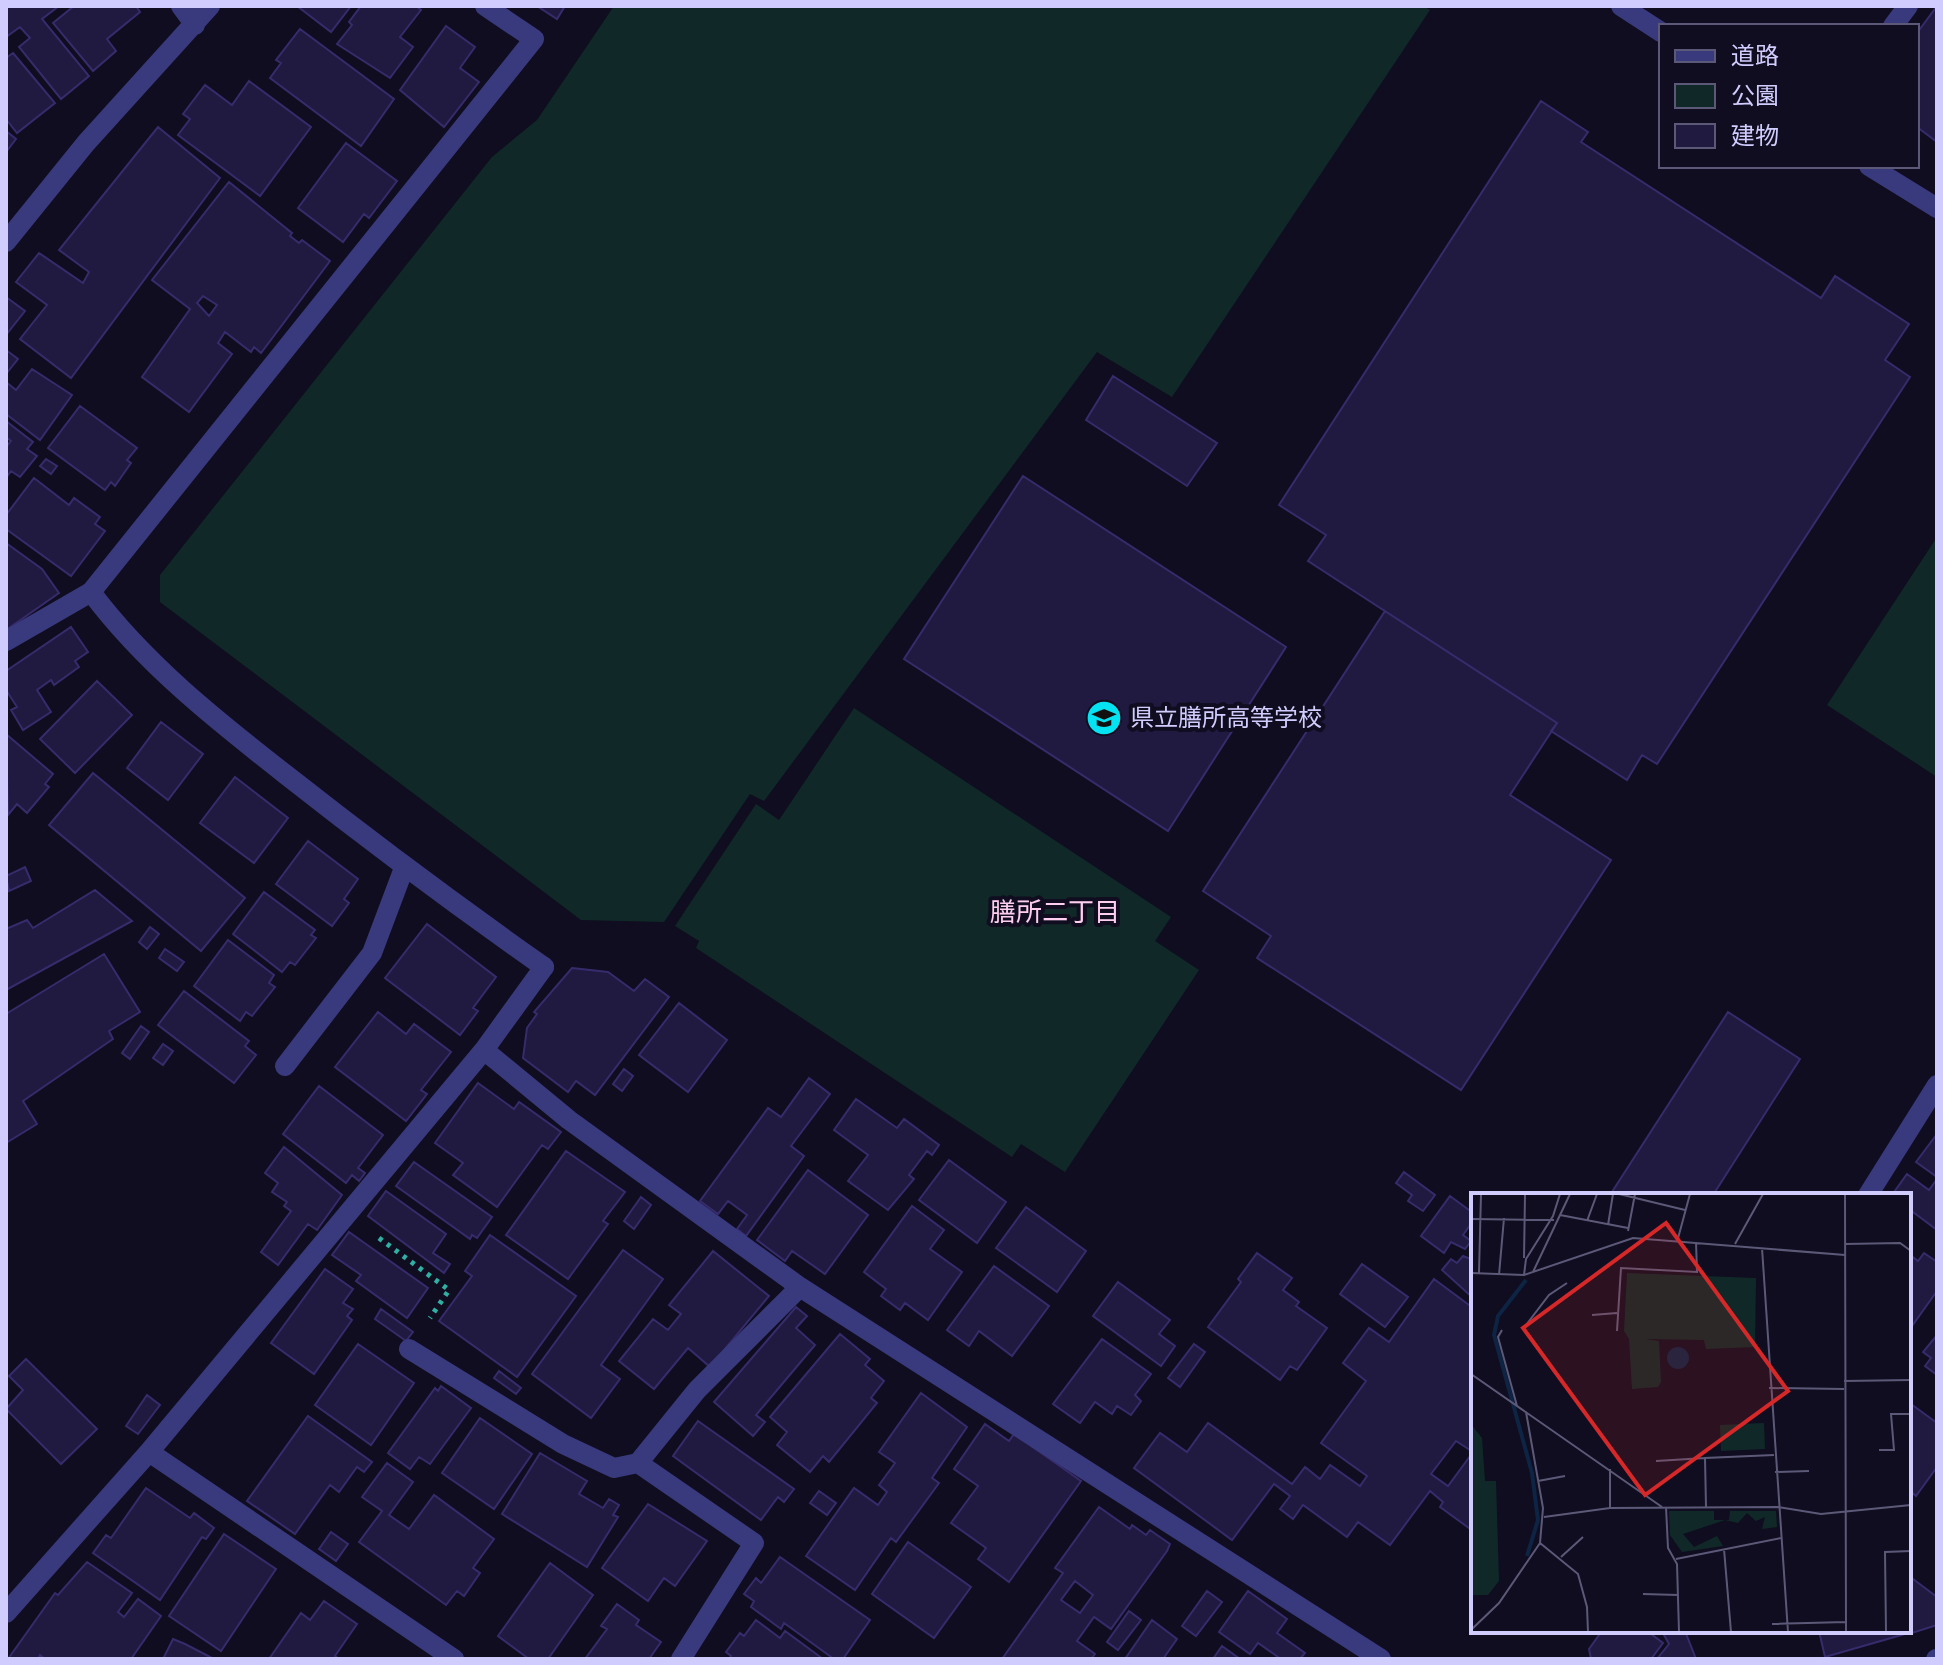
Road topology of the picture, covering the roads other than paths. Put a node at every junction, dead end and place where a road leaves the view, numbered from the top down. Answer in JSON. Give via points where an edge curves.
{"nodes":[{"id":1,"x":181,"y":6,"type":"edge"},
{"id":2,"x":210,"y":6,"type":"edge"},
{"id":3,"x":485,"y":6,"type":"edge"},
{"id":4,"x":1621,"y":6,"type":"edge"},
{"id":5,"x":1908,"y":6,"type":"edge"},
{"id":6,"x":1894,"y":24,"type":"edge"},
{"id":7,"x":195,"y":25,"type":"junction"},
{"id":8,"x":1659,"y":31,"type":"edge"},
{"id":9,"x":1872,"y":168,"type":"edge"},
{"id":10,"x":1937,"y":208,"type":"edge"},
{"id":11,"x":6,"y":242,"type":"edge"},
{"id":12,"x":91,"y":592,"type":"junction"},
{"id":13,"x":6,"y":641,"type":"edge"},
{"id":14,"x":404,"y":868,"type":"junction"},
{"id":15,"x":484,"y":1050,"type":"junction"},
{"id":16,"x":285,"y":1066,"type":"dead end"},
{"id":17,"x":1937,"y":1085,"type":"edge"},
{"id":18,"x":1869,"y":1193,"type":"edge"},
{"id":19,"x":800,"y":1287,"type":"junction"},
{"id":20,"x":409,"y":1349,"type":"road end"},
{"id":21,"x":149,"y":1452,"type":"junction"},
{"id":22,"x":638,"y":1463,"type":"junction"},
{"id":23,"x":6,"y":1613,"type":"edge"},
{"id":24,"x":454,"y":1659,"type":"edge"},
{"id":25,"x":681,"y":1659,"type":"edge"},
{"id":26,"x":1381,"y":1659,"type":"edge"}],
"edges":[{"from":1,"to":7,"type":"street"},
{"from":2,"to":7,"type":"street"},
{"from":3,"to":12,"type":"street","via":[[534,39]]},
{"from":4,"to":8,"type":"street"},
{"from":5,"to":6,"type":"street"},
{"from":7,"to":11,"type":"street","via":[[86,143]]},
{"from":9,"to":10,"type":"street"},
{"from":12,"to":13,"type":"street"},
{"from":12,"to":14,"type":"street","via":[[119,629],[223,725]]},
{"from":14,"to":15,"type":"street","via":[[544,967]]},
{"from":14,"to":16,"type":"street","via":[[372,953]]},
{"from":15,"to":19,"type":"street","via":[[569,1120]]},
{"from":15,"to":21,"type":"street"},
{"from":17,"to":18,"type":"street"},
{"from":19,"to":22,"type":"street","via":[[697,1390]]},
{"from":19,"to":26,"type":"street"},
{"from":20,"to":22,"type":"street","via":[[563,1444],[614,1468]]},
{"from":21,"to":23,"type":"street"},
{"from":21,"to":24,"type":"street"},
{"from":22,"to":25,"type":"street","via":[[754,1543]]}]}
